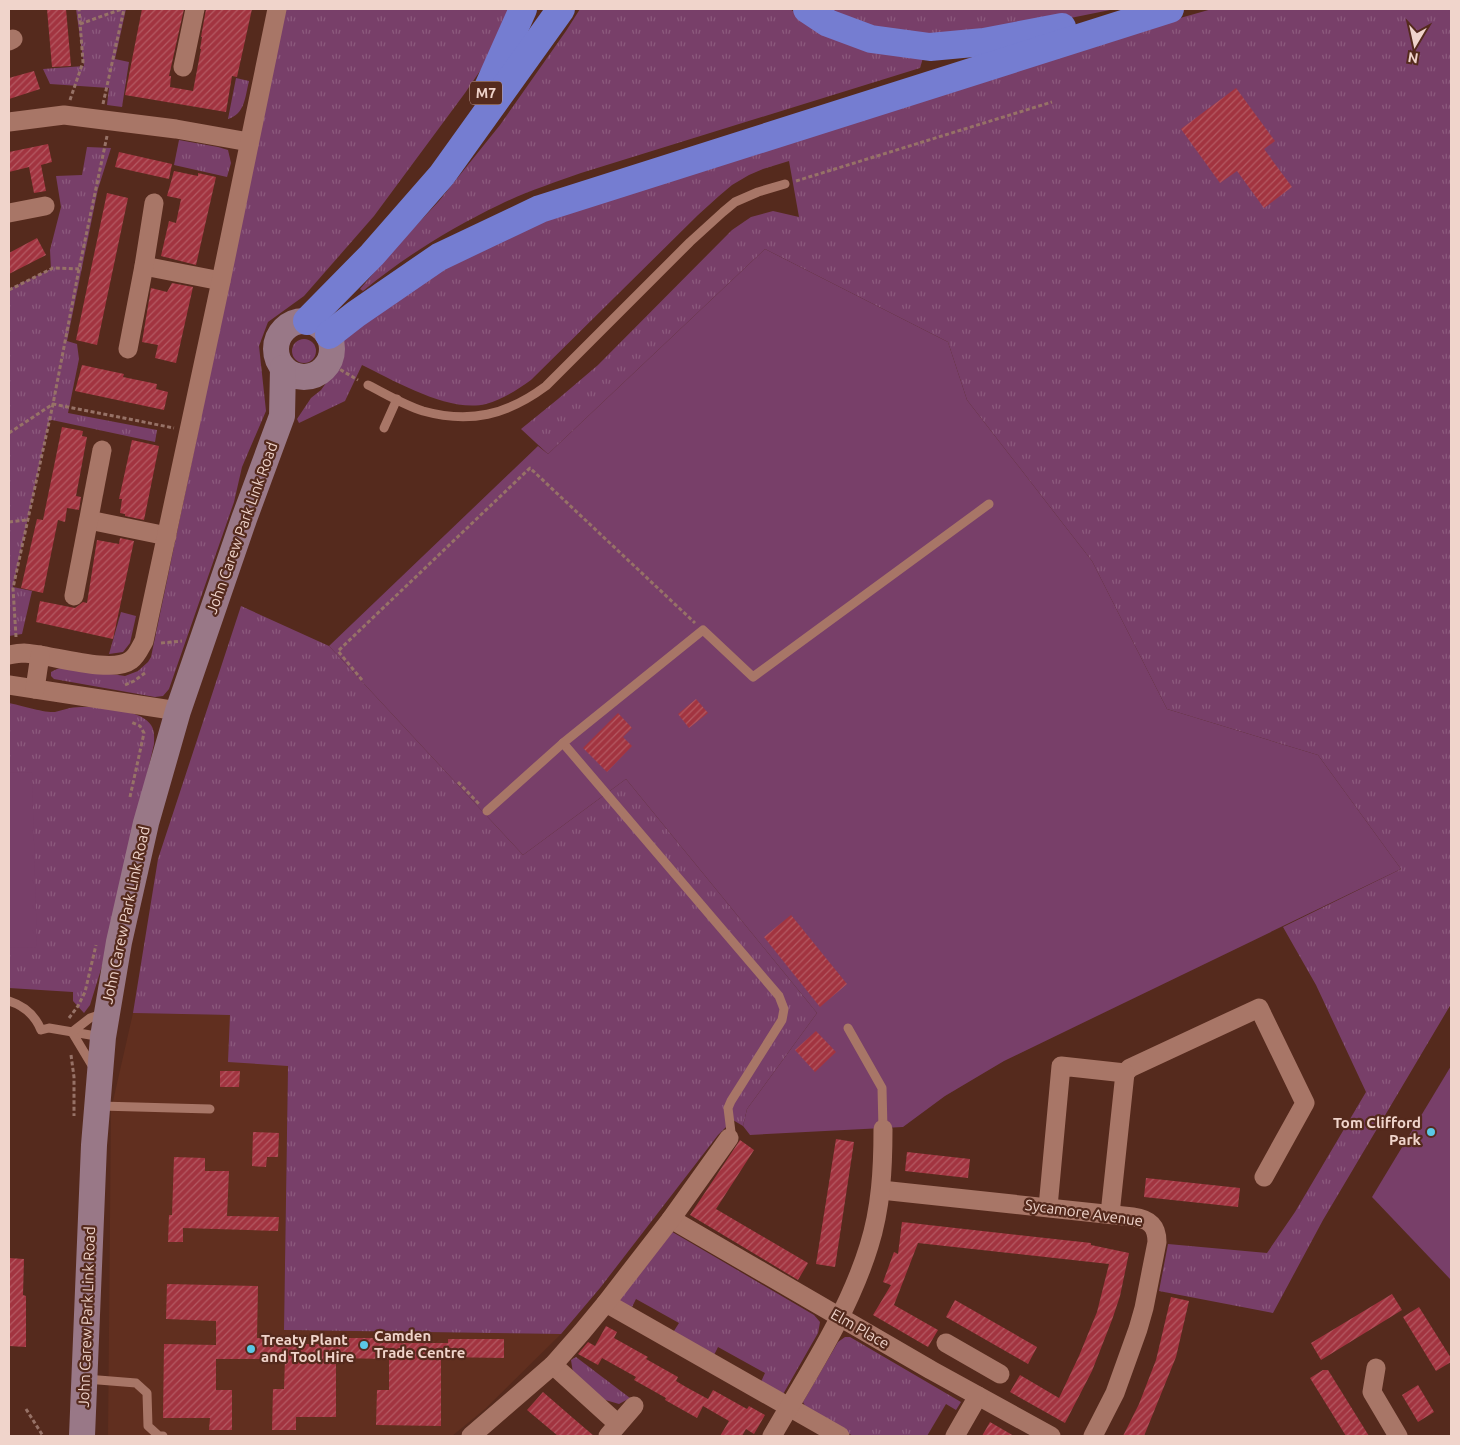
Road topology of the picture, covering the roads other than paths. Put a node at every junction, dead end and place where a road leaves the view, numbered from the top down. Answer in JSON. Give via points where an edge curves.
{"nodes":[{"id":1,"x":195,"y":9,"type":"edge"},
{"id":2,"x":277,"y":9,"type":"edge"},
{"id":3,"x":523,"y":9,"type":"edge"},
{"id":4,"x":561,"y":9,"type":"edge"},
{"id":5,"x":807,"y":9,"type":"edge"},
{"id":6,"x":1157,"y":9,"type":"edge"},
{"id":7,"x":1170,"y":9,"type":"edge"},
{"id":8,"x":183,"y":68,"type":"dead end"},
{"id":9,"x":9,"y":122,"type":"edge"},
{"id":10,"x":249,"y":142,"type":"junction"},
{"id":11,"x":442,"y":175,"type":"junction"},
{"id":12,"x":786,"y":184,"type":"road end"},
{"id":13,"x":154,"y":203,"type":"dead end"},
{"id":14,"x":46,"y":206,"type":"dead end"},
{"id":15,"x":9,"y":213,"type":"edge"},
{"id":16,"x":144,"y":266,"type":"junction"},
{"id":17,"x":221,"y":281,"type":"junction"},
{"id":18,"x":318,"y":328,"type":"junction"},
{"id":19,"x":128,"y":349,"type":"dead end"},
{"id":20,"x":283,"y":368,"type":"junction"},
{"id":21,"x":321,"y":369,"type":"junction"},
{"id":22,"x":368,"y":385,"type":"road end"},
{"id":23,"x":397,"y":399,"type":"junction"},
{"id":24,"x":282,"y":416,"type":"junction"},
{"id":25,"x":384,"y":428,"type":"dead end"},
{"id":26,"x":102,"y":450,"type":"dead end"},
{"id":27,"x":989,"y":504,"type":"dead end"},
{"id":28,"x":89,"y":520,"type":"junction"},
{"id":29,"x":167,"y":536,"type":"junction"},
{"id":30,"x":74,"y":596,"type":"dead end"},
{"id":31,"x":13,"y":649,"type":"edge"},
{"id":32,"x":40,"y":655,"type":"junction"},
{"id":33,"x":9,"y":685,"type":"edge"},
{"id":34,"x":36,"y":689,"type":"junction"},
{"id":35,"x":178,"y":711,"type":"junction"},
{"id":36,"x":563,"y":743,"type":"junction"},
{"id":37,"x":487,"y":811,"type":"road end"},
{"id":38,"x":9,"y":1001,"type":"edge"},
{"id":39,"x":104,"y":1025,"type":"junction"},
{"id":40,"x":848,"y":1028,"type":"dead end"},
{"id":41,"x":69,"y":1031,"type":"junction"},
{"id":42,"x":1125,"y":1073,"type":"junction"},
{"id":43,"x":99,"y":1078,"type":"junction"},
{"id":44,"x":97,"y":1106,"type":"junction"},
{"id":45,"x":210,"y":1109,"type":"dead end"},
{"id":46,"x":883,"y":1129,"type":"joint"},
{"id":47,"x":730,"y":1138,"type":"joint"},
{"id":48,"x":1264,"y":1177,"type":"dead end"},
{"id":49,"x":881,"y":1190,"type":"junction"},
{"id":50,"x":1048,"y":1208,"type":"junction"},
{"id":51,"x":1110,"y":1214,"type":"junction"},
{"id":52,"x":671,"y":1220,"type":"junction"},
{"id":53,"x":606,"y":1304,"type":"junction"},
{"id":54,"x":840,"y":1317,"type":"junction"},
{"id":55,"x":946,"y":1343,"type":"dead end"},
{"id":56,"x":971,"y":1358,"type":"junction"},
{"id":57,"x":553,"y":1365,"type":"junction"},
{"id":58,"x":1376,"y":1368,"type":"dead end"},
{"id":59,"x":1000,"y":1374,"type":"dead end"},
{"id":60,"x":85,"y":1379,"type":"junction"},
{"id":61,"x":956,"y":1384,"type":"junction"},
{"id":62,"x":978,"y":1396,"type":"junction"},
{"id":63,"x":634,"y":1406,"type":"dead end"},
{"id":64,"x":788,"y":1407,"type":"junction"},
{"id":65,"x":613,"y":1430,"type":"edge"},
{"id":66,"x":83,"y":1432,"type":"edge"},
{"id":67,"x":164,"y":1436,"type":"edge"},
{"id":68,"x":471,"y":1436,"type":"edge"},
{"id":69,"x":772,"y":1436,"type":"edge"},
{"id":70,"x":840,"y":1436,"type":"edge"},
{"id":71,"x":955,"y":1436,"type":"edge"},
{"id":72,"x":1051,"y":1436,"type":"edge"},
{"id":73,"x":1093,"y":1436,"type":"edge"},
{"id":74,"x":1398,"y":1436,"type":"edge"}],
"edges":[{"from":1,"to":8,"type":"street"},
{"from":2,"to":10,"type":"street"},
{"from":3,"to":11,"type":"highway","number":"M7","via":[[491,83]]},
{"from":4,"to":11,"type":"highway"},
{"from":5,"to":6,"type":"highway","via":[[828,23],[871,39],[930,47],[984,42]]},
{"from":7,"to":18,"type":"highway","via":[[540,209],[439,257],[356,314]]},
{"from":9,"to":10,"type":"street","via":[[64,115]]},
{"from":10,"to":17,"type":"street"},
{"from":11,"to":18,"type":"highway","via":[[372,255]]},
{"from":12,"to":23,"type":"lane","via":[[758,192],[723,212],[546,386],[512,408],[470,418],[424,411]]},
{"from":13,"to":16,"type":"street"},
{"from":14,"to":15,"type":"street"},
{"from":16,"to":17,"type":"street"},
{"from":16,"to":19,"type":"street"},
{"from":17,"to":29,"type":"street"},
{"from":18,"to":20,"type":"main road","via":[[290,325],[284,330],[276,345],[278,361]]},
{"from":18,"to":21,"type":"main road","via":[[332,344],[332,354]]},
{"from":20,"to":21,"type":"main road","via":[[289,374],[306,378]]},
{"from":20,"to":24,"type":"main road","name":"John Carew Park Link Road"},
{"from":21,"to":24,"type":"main road","name":"John Carew Park Link Road"},
{"from":22,"to":23,"type":"lane"},
{"from":23,"to":25,"type":"lane"},
{"from":24,"to":35,"type":"main road","name":"John Carew Park Link Road"},
{"from":26,"to":28,"type":"street"},
{"from":27,"to":36,"type":"lane","via":[[753,677],[702,630]]},
{"from":28,"to":29,"type":"street"},
{"from":28,"to":30,"type":"street"},
{"from":29,"to":32,"type":"street","via":[[146,634],[130,661],[97,665]]},
{"from":31,"to":32,"type":"street"},
{"from":32,"to":34,"type":"street"},
{"from":33,"to":34,"type":"street"},
{"from":34,"to":35,"type":"street"},
{"from":35,"to":39,"type":"main road","name":"John Carew Park Link Road","via":[[146,823]]},
{"from":36,"to":37,"type":"lane"},
{"from":36,"to":47,"type":"lane","via":[[779,996],[784,1009],[782,1020],[728,1108]]},
{"from":38,"to":41,"type":"lane","via":[[33,1015],[41,1030]]},
{"from":39,"to":41,"type":"lane"},
{"from":39,"to":41,"type":"lane","via":[[90,1018]]},
{"from":39,"to":43,"type":"main road","name":"John Carew Park Link Road"},
{"from":40,"to":46,"type":"lane","via":[[882,1088]]},
{"from":41,"to":43,"type":"lane"},
{"from":42,"to":48,"type":"street","via":[[1259,1008],[1305,1103]]},
{"from":42,"to":50,"type":"street","via":[[1060,1066]]},
{"from":42,"to":51,"type":"street"},
{"from":43,"to":44,"type":"main road","name":"John Carew Park Link Road"},
{"from":44,"to":45,"type":"lane"},
{"from":44,"to":60,"type":"main road","name":"John Carew Park Link Road"},
{"from":46,"to":49,"type":"street"},
{"from":47,"to":52,"type":"street"},
{"from":49,"to":50,"type":"street","name":"Sycamore Avenue"},
{"from":49,"to":54,"type":"street","via":[[869,1245]]},
{"from":50,"to":51,"type":"street","name":"Sycamore Avenue"},
{"from":51,"to":73,"type":"street","name":"Sycamore Avenue","via":[[1148,1220],[1155,1229],[1157,1242],[1138,1329],[1115,1393]]},
{"from":52,"to":53,"type":"street"},
{"from":52,"to":54,"type":"street","name":"Elm Place"},
{"from":53,"to":57,"type":"street"},
{"from":53,"to":64,"type":"street"},
{"from":54,"to":61,"type":"street","name":"Elm Place"},
{"from":54,"to":64,"type":"street"},
{"from":55,"to":56,"type":"street"},
{"from":56,"to":59,"type":"street"},
{"from":56,"to":61,"type":"street"},
{"from":57,"to":65,"type":"street"},
{"from":57,"to":68,"type":"street"},
{"from":58,"to":74,"type":"street","via":[[1372,1392]]},
{"from":60,"to":66,"type":"main road","name":"John Carew Park Link Road"},
{"from":60,"to":67,"type":"lane","via":[[136,1383],[147,1393],[148,1426],[159,1436]]},
{"from":61,"to":62,"type":"street","name":"Elm Place"},
{"from":62,"to":71,"type":"street"},
{"from":62,"to":72,"type":"street","name":"Elm Place"},
{"from":63,"to":65,"type":"street"},
{"from":64,"to":69,"type":"street"},
{"from":64,"to":70,"type":"street"}]}
